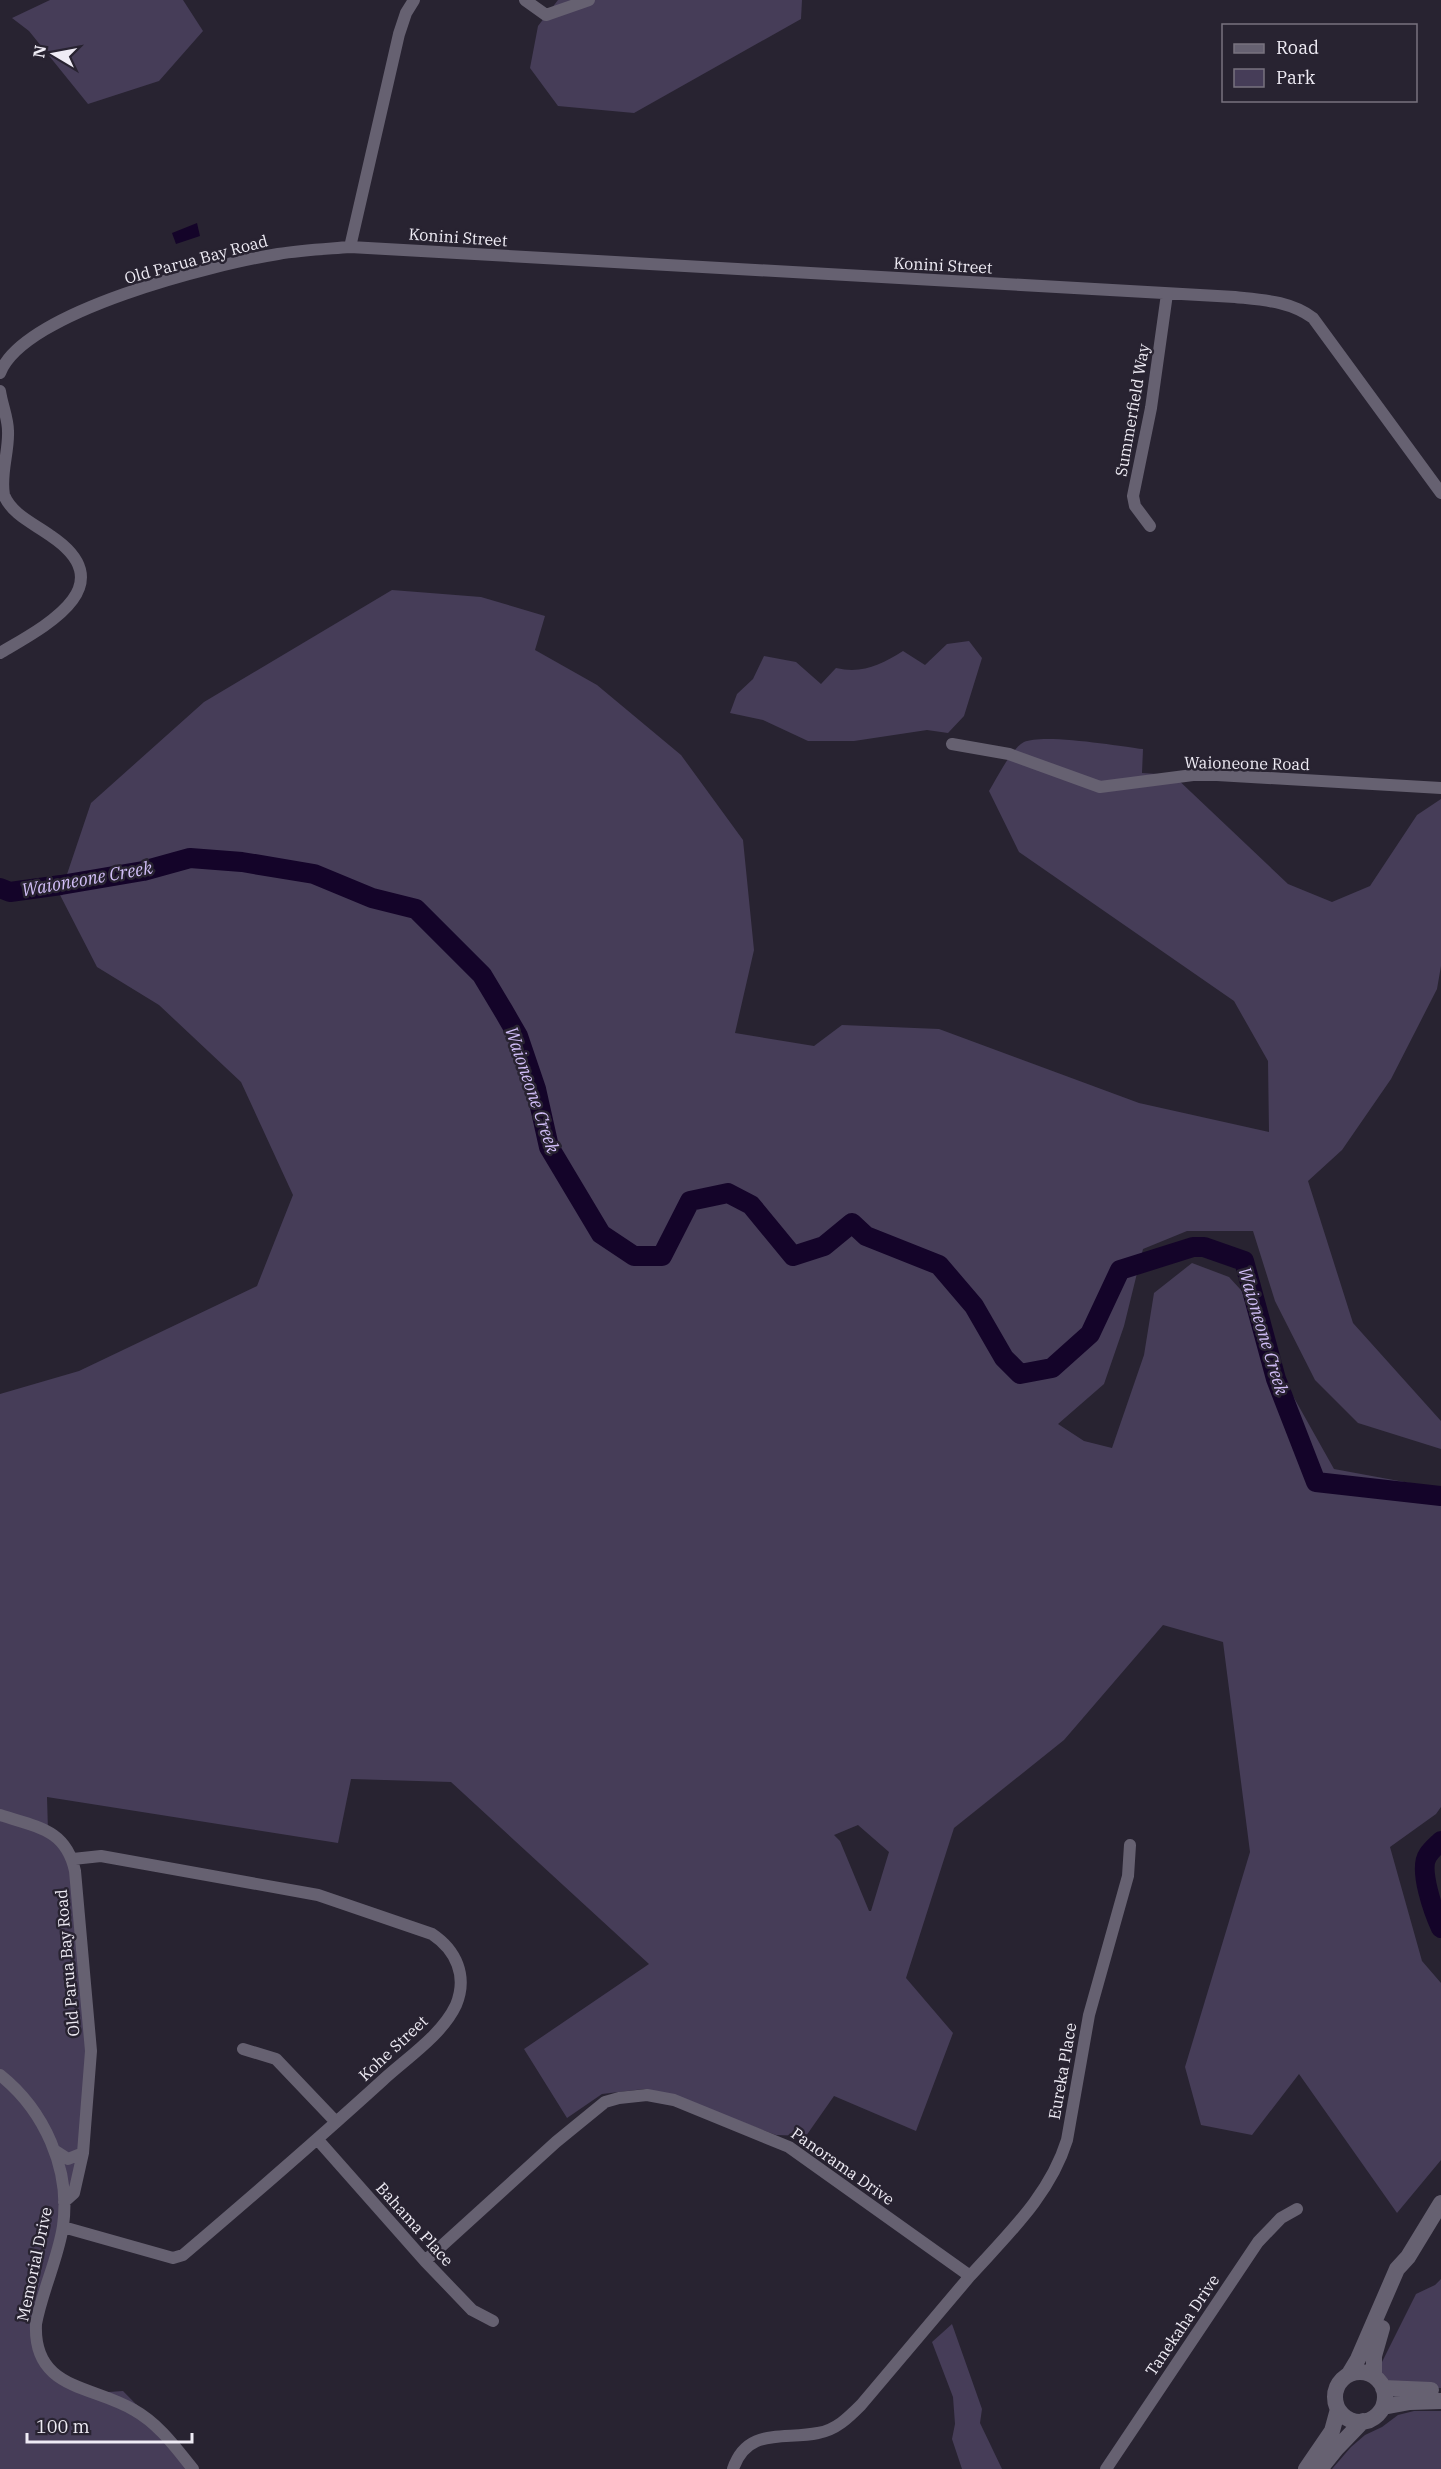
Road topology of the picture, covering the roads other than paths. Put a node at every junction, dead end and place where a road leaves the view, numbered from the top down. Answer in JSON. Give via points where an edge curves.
{"nodes":[{"id":1,"x":414,"y":0,"type":"edge"},
{"id":2,"x":525,"y":0,"type":"edge"},
{"id":3,"x":589,"y":0,"type":"edge"},
{"id":4,"x":350,"y":247,"type":"junction"},
{"id":5,"x":1167,"y":294,"type":"junction"},
{"id":6,"x":0,"y":373,"type":"edge"},
{"id":7,"x":0,"y":391,"type":"edge"},
{"id":8,"x":1441,"y":493,"type":"edge"},
{"id":9,"x":1150,"y":526,"type":"dead end"},
{"id":10,"x":0,"y":653,"type":"edge"},
{"id":11,"x":952,"y":744,"type":"dead end"},
{"id":12,"x":1441,"y":788,"type":"edge"},
{"id":13,"x":0,"y":1815,"type":"edge"},
{"id":14,"x":1130,"y":1845,"type":"dead end"},
{"id":15,"x":72,"y":1859,"type":"junction"},
{"id":16,"x":243,"y":2049,"type":"dead end"},
{"id":17,"x":0,"y":2075,"type":"edge"},
{"id":18,"x":336,"y":2122,"type":"junction"},
{"id":19,"x":318,"y":2140,"type":"junction"},
{"id":20,"x":54,"y":2150,"type":"junction"},
{"id":21,"x":83,"y":2153,"type":"junction"},
{"id":22,"x":64,"y":2202,"type":"junction"},
{"id":23,"x":1441,"y":2203,"type":"edge"},
{"id":24,"x":1297,"y":2209,"type":"dead end"},
{"id":25,"x":63,"y":2227,"type":"junction"},
{"id":26,"x":1408,"y":2257,"type":"junction"},
{"id":27,"x":425,"y":2261,"type":"junction"},
{"id":28,"x":970,"y":2276,"type":"junction"},
{"id":29,"x":493,"y":2321,"type":"dead end"},
{"id":30,"x":1349,"y":2374,"type":"junction"},
{"id":31,"x":1378,"y":2382,"type":"junction"},
{"id":32,"x":1441,"y":2391,"type":"edge"},
{"id":33,"x":1441,"y":2402,"type":"edge"},
{"id":34,"x":1383,"y":2407,"type":"junction"},
{"id":35,"x":1338,"y":2409,"type":"junction"},
{"id":36,"x":1363,"y":2421,"type":"junction"},
{"id":37,"x":193,"y":2469,"type":"edge"},
{"id":38,"x":733,"y":2469,"type":"edge"},
{"id":39,"x":1106,"y":2469,"type":"edge"},
{"id":40,"x":1306,"y":2469,"type":"edge"},
{"id":41,"x":1320,"y":2469,"type":"edge"}],
"edges":[{"from":1,"to":4,"type":"street","via":[[399,34]]},
{"from":2,"to":3,"type":"street","via":[[546,15]]},
{"from":4,"to":5,"type":"street","name":"Konini Street"},
{"from":4,"to":6,"type":"street","name":"Old Parua Bay Road","via":[[258,257],[100,303],[40,331],[12,354]]},
{"from":5,"to":8,"type":"street","name":"Konini Street","via":[[1268,300],[1305,312],[1335,344]]},
{"from":5,"to":9,"type":"street","name":"Summerfield Way","via":[[1151,408],[1133,496],[1135,506]]},
{"from":7,"to":10,"type":"street","via":[[8,430],[4,496],[19,514],[66,546],[76,559],[81,576],[69,607],[45,627]]},
{"from":11,"to":12,"type":"street","name":"Waioneone Road","via":[[1009,754],[1100,787],[1217,775]]},
{"from":13,"to":15,"type":"street","name":"Old Parua Bay Road","via":[[58,1838]]},
{"from":14,"to":28,"type":"street","name":"Eureka Place","via":[[1128,1876],[1093,1996],[1063,2155],[1039,2199]]},
{"from":15,"to":18,"type":"street","name":"Kohe Street","via":[[101,1856],[318,1895],[417,1928],[445,1942],[461,1978],[456,2005],[437,2031]]},
{"from":15,"to":21,"type":"street","name":"Old Parua Bay Road","via":[[79,1899],[91,2050]]},
{"from":16,"to":18,"type":"street","via":[[276,2059]]},
{"from":17,"to":20,"type":"street","name":"Memorial Drive","via":[[30,2106]]},
{"from":18,"to":19,"type":"street","name":"Kohe Street"},
{"from":19,"to":25,"type":"street","name":"Kohe Street","via":[[183,2255],[173,2258]]},
{"from":19,"to":27,"type":"street","name":"Bahama Place"},
{"from":20,"to":21,"type":"street","via":[[68,2159]]},
{"from":20,"to":22,"type":"street","name":"Memorial Drive"},
{"from":21,"to":22,"type":"street","name":"Old Parua Bay Road","via":[[74,2193]]},
{"from":22,"to":25,"type":"street","name":"Memorial Drive"},
{"from":23,"to":26,"type":"main road"},
{"from":24,"to":39,"type":"street","name":"Tanekaha Drive","via":[[1281,2218],[1258,2242]]},
{"from":25,"to":37,"type":"street","name":"Memorial Drive","via":[[36,2324],[40,2357],[62,2379],[144,2416]]},
{"from":26,"to":30,"type":"main road","via":[[1397,2270]]},
{"from":26,"to":31,"type":"main road","via":[[1376,2345]]},
{"from":27,"to":28,"type":"street","name":"Panorama Drive","via":[[604,2102],[647,2096],[674,2100],[789,2147]]},
{"from":27,"to":29,"type":"street","name":"Bahama Place","via":[[472,2310]]},
{"from":28,"to":38,"type":"street","via":[[850,2417],[818,2433],[759,2439],[740,2453]]},
{"from":30,"to":31,"type":"main road","via":[[1366,2373]]},
{"from":30,"to":35,"type":"main road","via":[[1336,2393]]},
{"from":31,"to":32,"type":"main road"},
{"from":31,"to":34,"type":"main road","via":[[1385,2393]]},
{"from":33,"to":34,"type":"main road"},
{"from":34,"to":36,"type":"main road"},
{"from":35,"to":36,"type":"main road","via":[[1352,2420]]},
{"from":35,"to":40,"type":"main road","via":[[1332,2431]]},
{"from":36,"to":41,"type":"main road"}]}
